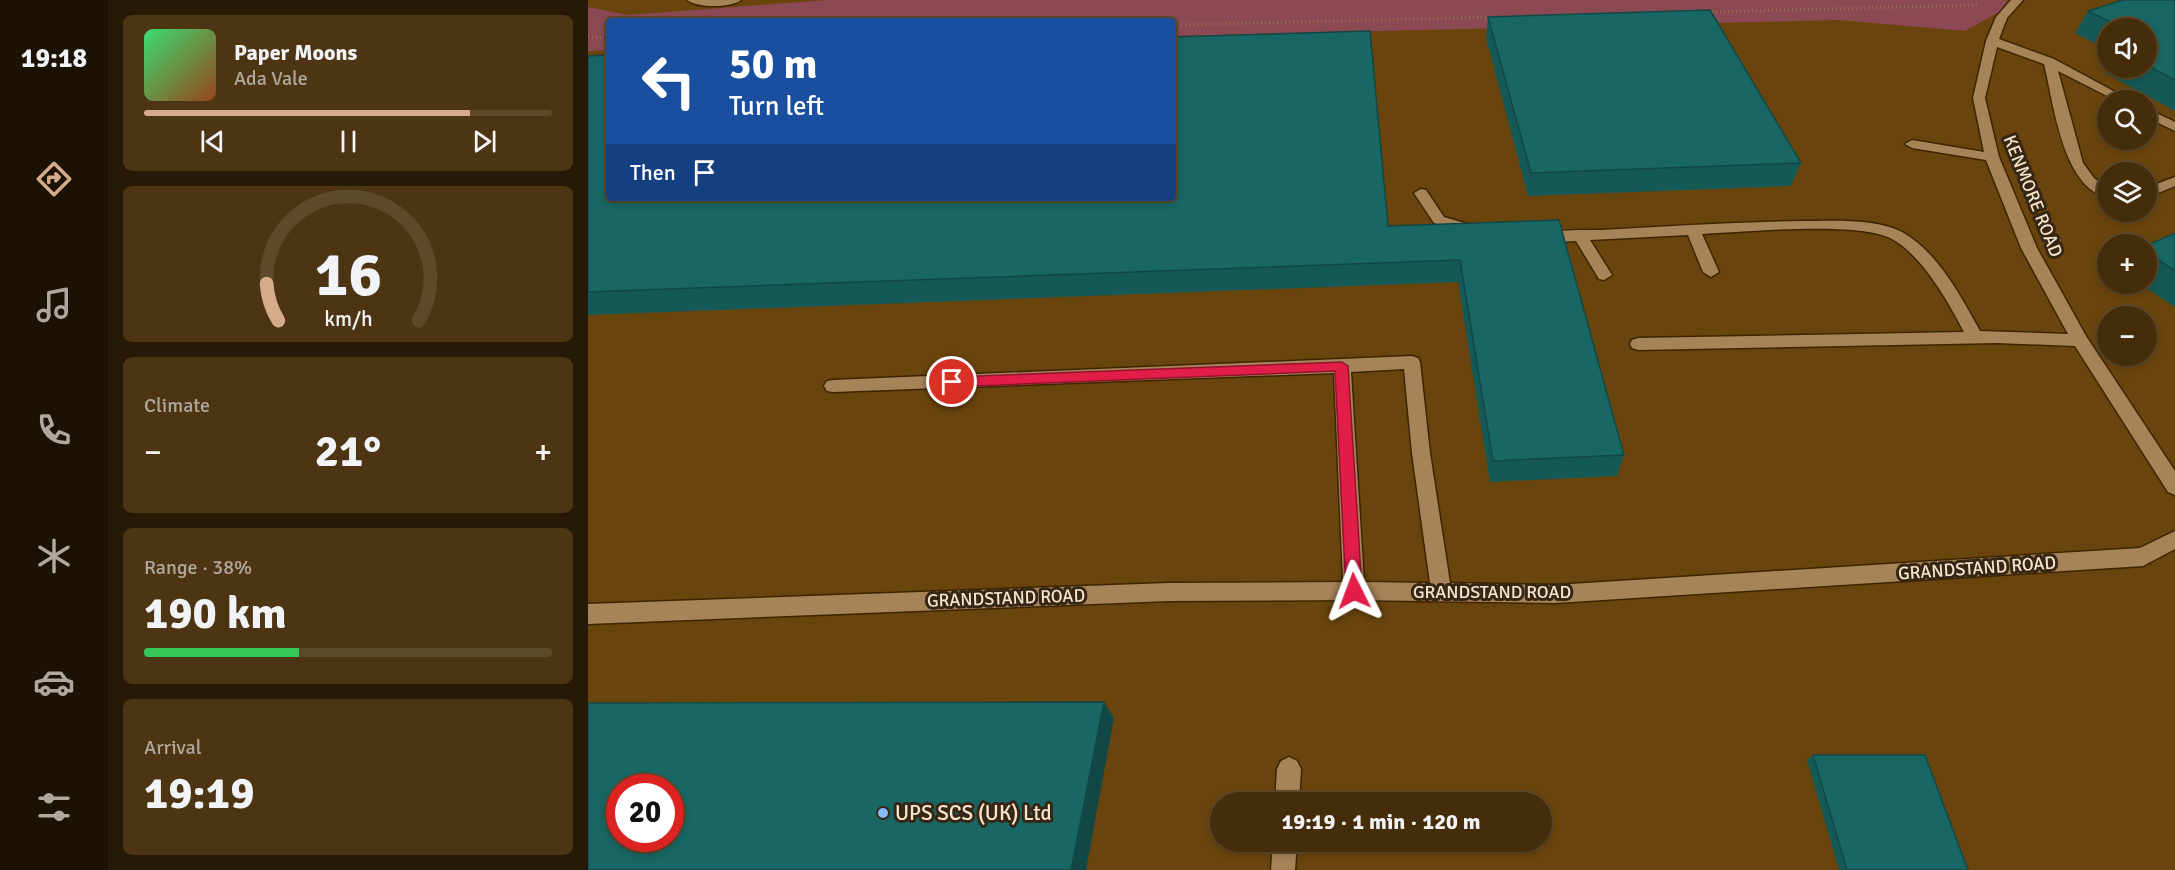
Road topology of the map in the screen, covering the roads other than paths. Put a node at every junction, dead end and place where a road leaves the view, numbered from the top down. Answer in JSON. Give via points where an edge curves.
{"nodes":[{"id":1,"x":693,"y":0,"type":"edge"},
{"id":2,"x":735,"y":0,"type":"edge"},
{"id":3,"x":2015,"y":2,"type":"edge"},
{"id":4,"x":1992,"y":40,"type":"junction"},
{"id":5,"x":2050,"y":62,"type":"junction"},
{"id":6,"x":2105,"y":90,"type":"edge"},
{"id":7,"x":2157,"y":118,"type":"edge"},
{"id":8,"x":2175,"y":127,"type":"edge"},
{"id":9,"x":1912,"y":144,"type":"dead end"},
{"id":10,"x":1992,"y":156,"type":"junction"},
{"id":11,"x":2175,"y":181,"type":"edge"},
{"id":12,"x":2097,"y":189,"type":"edge"},
{"id":13,"x":2157,"y":189,"type":"edge"},
{"id":14,"x":1421,"y":193,"type":"dead end"},
{"id":15,"x":1693,"y":230,"type":"junction"},
{"id":16,"x":1494,"y":235,"type":"edge"},
{"id":17,"x":1580,"y":235,"type":"junction"},
{"id":18,"x":1525,"y":238,"type":"edge"},
{"id":19,"x":1711,"y":272,"type":"dead end"},
{"id":20,"x":1604,"y":275,"type":"dead end"},
{"id":21,"x":1975,"y":338,"type":"junction"},
{"id":22,"x":2080,"y":340,"type":"junction"},
{"id":23,"x":1638,"y":344,"type":"dead end"},
{"id":24,"x":1342,"y":366,"type":"junction"},
{"id":25,"x":833,"y":386,"type":"dead end"},
{"id":26,"x":2175,"y":487,"type":"edge"},
{"id":27,"x":2175,"y":540,"type":"edge"},
{"id":28,"x":1354,"y":591,"type":"junction"},
{"id":29,"x":1441,"y":592,"type":"junction"},
{"id":30,"x":588,"y":614,"type":"edge"},
{"id":31,"x":1288,"y":769,"type":"dead end"},
{"id":32,"x":1287,"y":792,"type":"edge"},
{"id":33,"x":1284,"y":852,"type":"edge"},
{"id":34,"x":1283,"y":870,"type":"edge"}],
"edges":[{"from":1,"to":2,"type":"street"},
{"from":3,"to":4,"type":"street","name":"KENMORE ROAD","via":[[2002,17]]},
{"from":4,"to":5,"type":"street"},
{"from":4,"to":10,"type":"street","name":"KENMORE ROAD","via":[[1979,98]]},
{"from":5,"to":6,"type":"street"},
{"from":5,"to":12,"type":"street","via":[[2076,163],[2083,177]]},
{"from":7,"to":8,"type":"street"},
{"from":9,"to":10,"type":"street"},
{"from":10,"to":22,"type":"street","name":"KENMORE ROAD","via":[[2029,248]]},
{"from":11,"to":13,"type":"street"},
{"from":14,"to":16,"type":"street","via":[[1439,220]]},
{"from":15,"to":17,"type":"street"},
{"from":15,"to":19,"type":"street"},
{"from":15,"to":21,"type":"street","via":[[1857,225],[1896,235],[1924,258],[1954,298]]},
{"from":17,"to":18,"type":"street"},
{"from":17,"to":20,"type":"street"},
{"from":21,"to":22,"type":"street"},
{"from":21,"to":23,"type":"street"},
{"from":22,"to":26,"type":"street","name":"KENMORE ROAD"},
{"from":24,"to":25,"type":"street"},
{"from":24,"to":28,"type":"street"},
{"from":24,"to":29,"type":"street","via":[[1412,362]]},
{"from":27,"to":29,"type":"street","name":"GRANDSTAND ROAD","via":[[2143,557],[1555,594]]},
{"from":28,"to":29,"type":"street","name":"GRANDSTAND ROAD"},
{"from":28,"to":30,"type":"street","name":"GRANDSTAND ROAD","via":[[1169,592]]},
{"from":31,"to":32,"type":"street"},
{"from":33,"to":34,"type":"street"}]}
